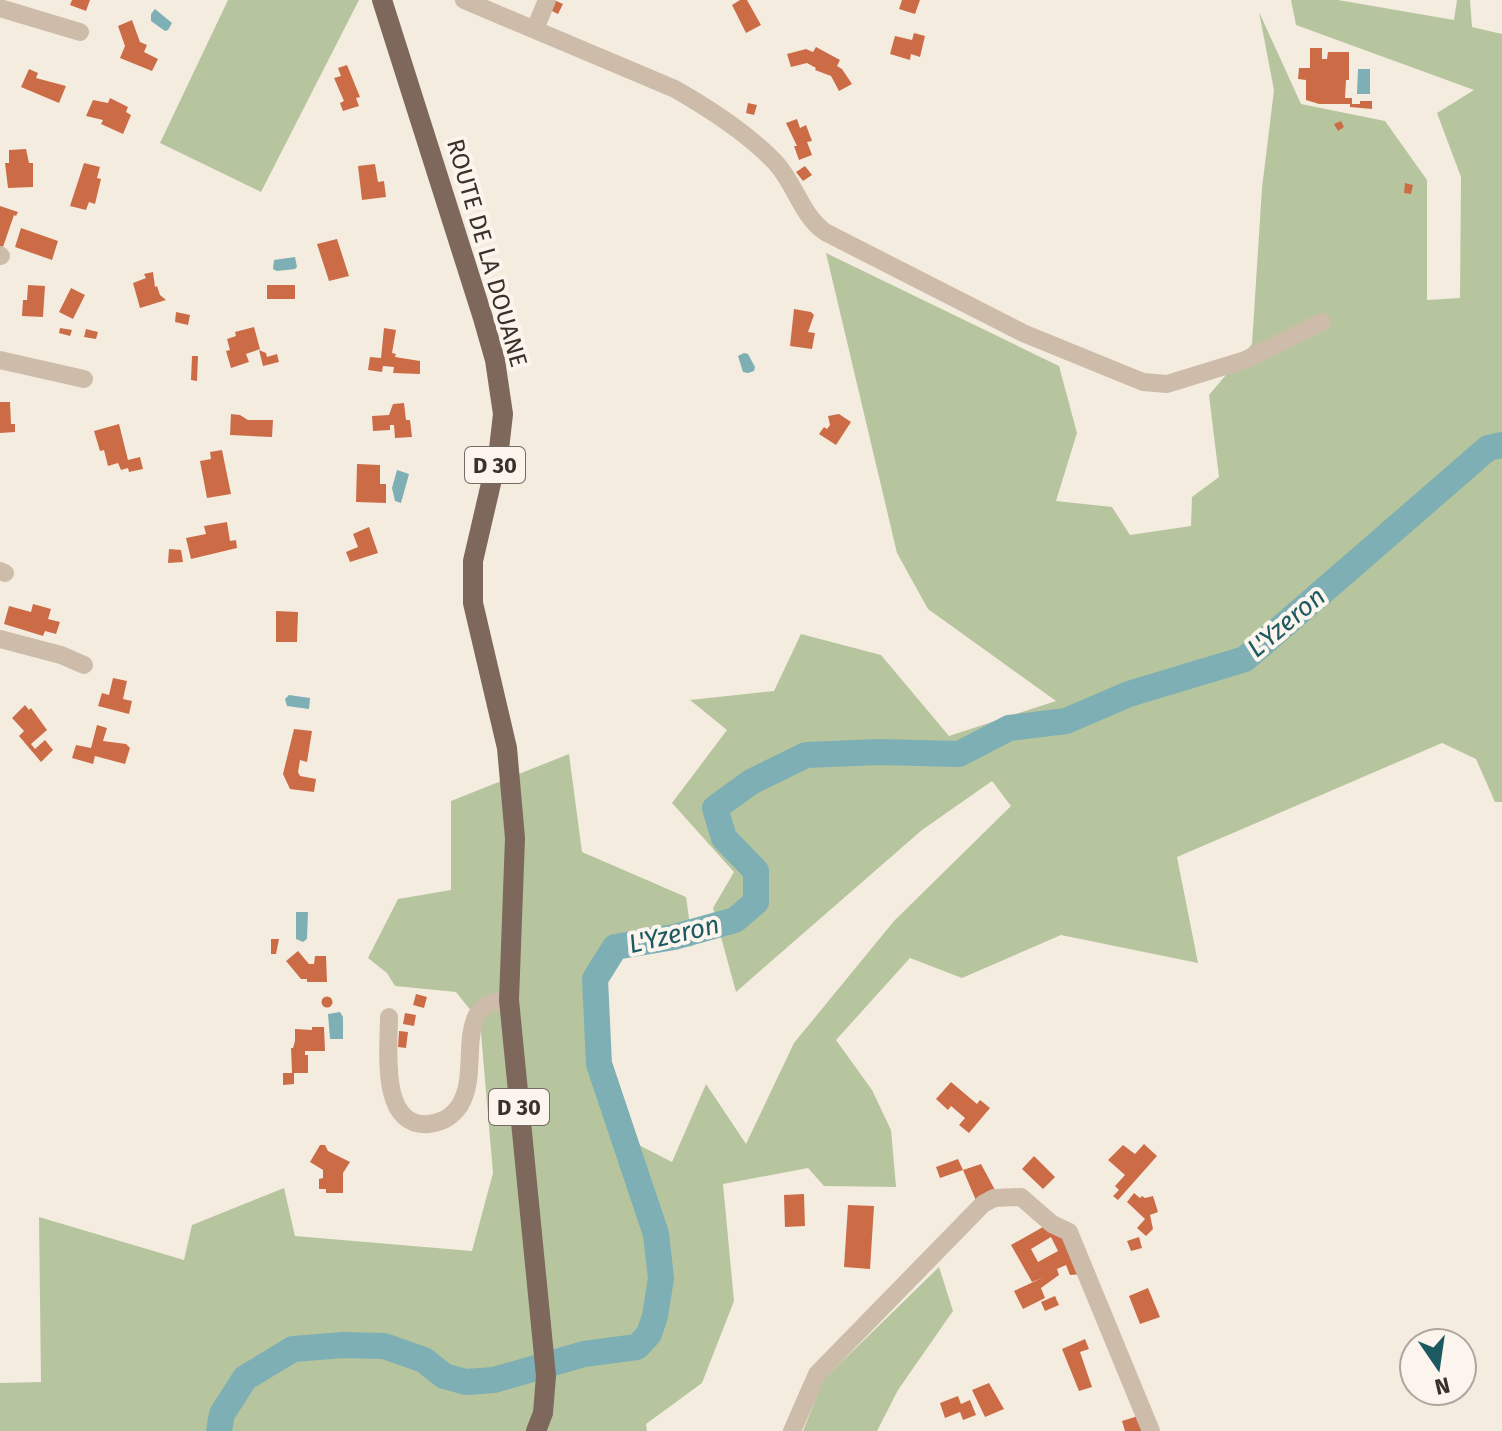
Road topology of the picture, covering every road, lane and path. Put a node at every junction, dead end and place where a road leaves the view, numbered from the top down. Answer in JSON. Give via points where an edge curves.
{"nodes":[{"id":1,"x":382,"y":0,"type":"edge"},
{"id":2,"x":464,"y":0,"type":"edge"},
{"id":3,"x":547,"y":0,"type":"edge"},
{"id":4,"x":0,"y":8,"type":"edge"},
{"id":5,"x":535,"y":29,"type":"junction"},
{"id":6,"x":80,"y":32,"type":"dead end"},
{"id":7,"x":1322,"y":322,"type":"dead end"},
{"id":8,"x":0,"y":360,"type":"edge"},
{"id":9,"x":84,"y":379,"type":"dead end"},
{"id":10,"x":0,"y":639,"type":"edge"},
{"id":11,"x":84,"y":665,"type":"dead end"},
{"id":12,"x":509,"y":1000,"type":"junction"},
{"id":13,"x":389,"y":1017,"type":"dead end"},
{"id":14,"x":536,"y":1431,"type":"edge"},
{"id":15,"x":792,"y":1431,"type":"edge"},
{"id":16,"x":1151,"y":1431,"type":"edge"}],
"edges":[{"from":1,"to":12,"type":"main road","name":"ROUTE DE LA DOUANE","number":"D 30","via":[[483,318],[503,414],[473,561],[473,603],[507,748],[515,838]]},
{"from":2,"to":5,"type":"street"},
{"from":3,"to":5,"type":"street"},
{"from":4,"to":6,"type":"street"},
{"from":5,"to":7,"type":"street","via":[[675,89],[708,109],[776,164],[814,224],[836,239],[1023,333],[1143,382],[1167,384],[1245,360]]},
{"from":8,"to":9,"type":"street"},
{"from":10,"to":11,"type":"street"},
{"from":12,"to":13,"type":"street","via":[[489,1003],[478,1014],[461,1103],[448,1119],[428,1124],[397,1110],[391,1092]]},
{"from":12,"to":14,"type":"main road","name":"ROUTE DE LA DOUANE","number":"D 30","via":[[546,1391]]},
{"from":15,"to":16,"type":"street","via":[[817,1374],[957,1228],[983,1204],[1007,1196],[1021,1197],[1069,1232]]}]}
